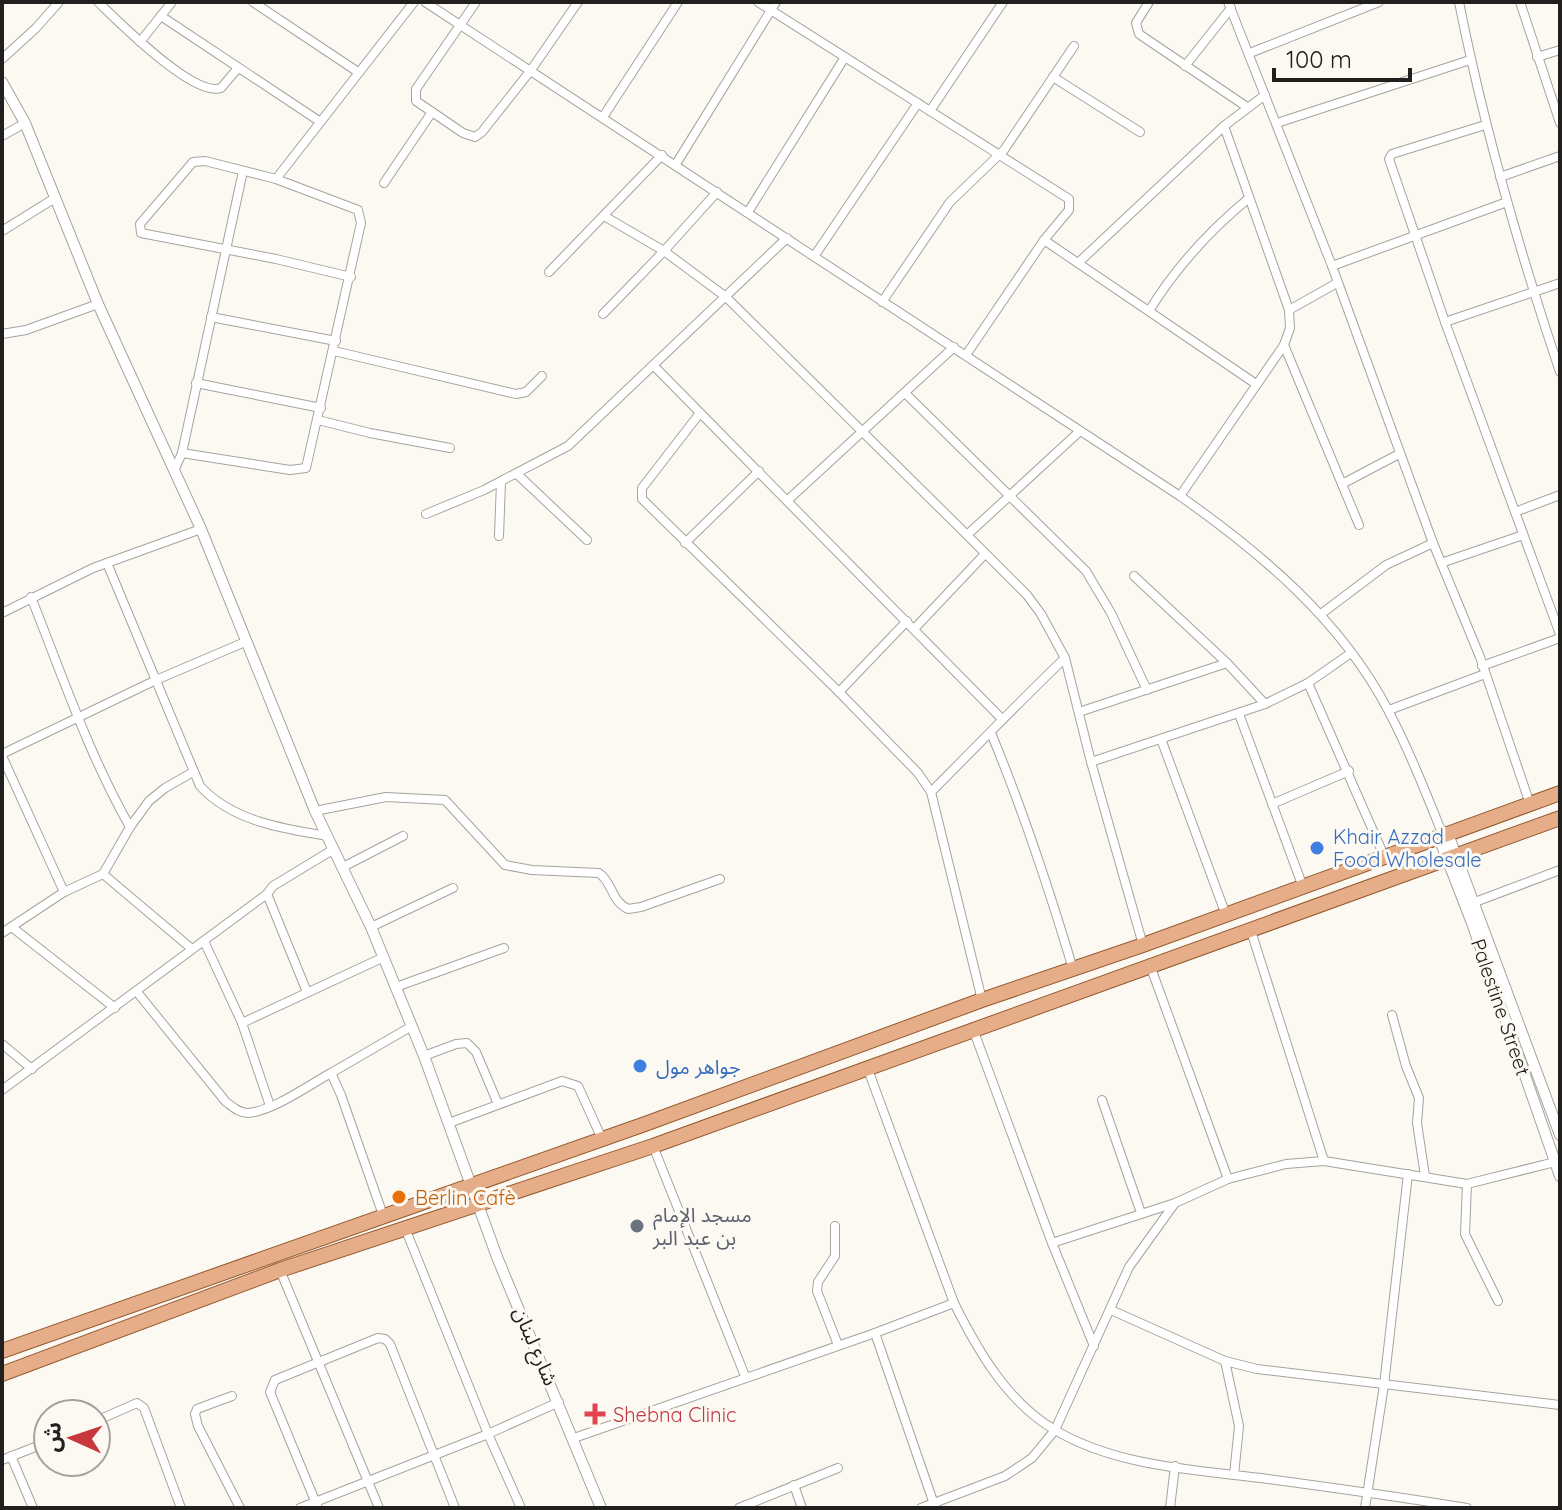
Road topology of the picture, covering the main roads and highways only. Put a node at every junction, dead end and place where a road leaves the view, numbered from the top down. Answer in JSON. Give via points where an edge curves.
{"nodes":[{"id":1,"x":1560,"y":793,"type":"edge"},
{"id":2,"x":1560,"y":818,"type":"edge"},
{"id":3,"x":2,"y":1351,"type":"edge"},
{"id":4,"x":2,"y":1374,"type":"edge"}],
"edges":[{"from":1,"to":3,"type":"main road"},
{"from":2,"to":4,"type":"main road","via":[[653,1146],[280,1270]]}]}
